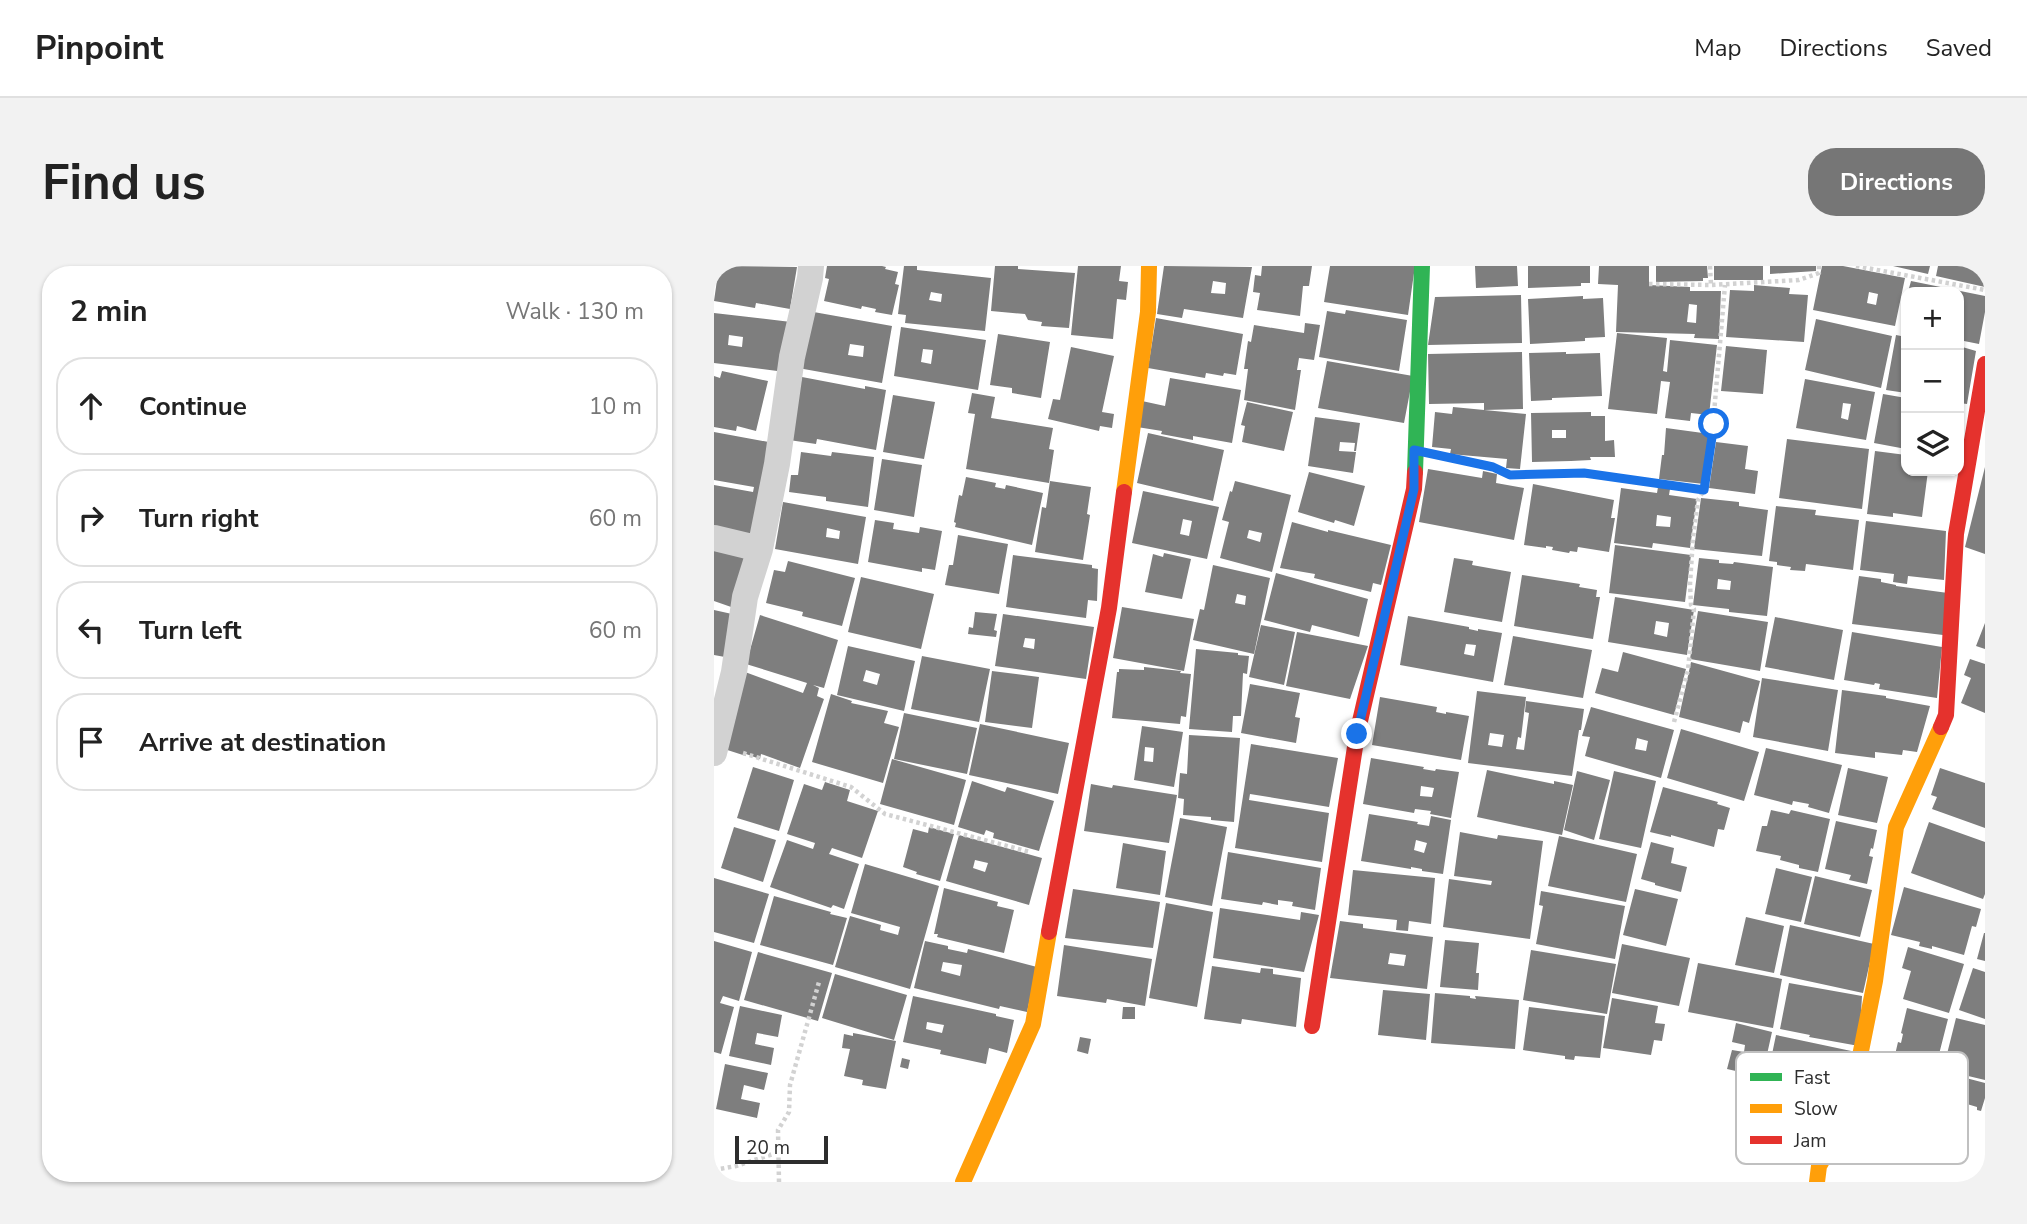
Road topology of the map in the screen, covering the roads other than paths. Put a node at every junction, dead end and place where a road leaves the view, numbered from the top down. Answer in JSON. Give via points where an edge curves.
{"nodes":[{"id":1,"x":811,"y":266,"type":"edge"},
{"id":2,"x":1149,"y":266,"type":"edge"},
{"id":3,"x":1422,"y":266,"type":"edge"},
{"id":4,"x":1985,"y":364,"type":"edge"},
{"id":5,"x":714,"y":538,"type":"edge"},
{"id":6,"x":761,"y":549,"type":"junction"},
{"id":7,"x":715,"y":747,"type":"edge"},
{"id":8,"x":1312,"y":1026,"type":"dead end"},
{"id":9,"x":1861,"y":1052,"type":"edge"},
{"id":10,"x":1820,"y":1164,"type":"edge"},
{"id":11,"x":963,"y":1182,"type":"edge"},
{"id":12,"x":1817,"y":1182,"type":"edge"}],
"edges":[{"from":1,"to":6,"type":"street"},
{"from":2,"to":11,"type":"street","via":[[1109,608],[1033,1024]]},
{"from":3,"to":8,"type":"street","via":[[1414,489],[1357,734]]},
{"from":4,"to":9,"type":"street","via":[[1956,534],[1946,715],[1896,827]]},
{"from":5,"to":6,"type":"street"},
{"from":6,"to":7,"type":"street","via":[[745,597],[734,672]]},
{"from":10,"to":12,"type":"street"}]}
